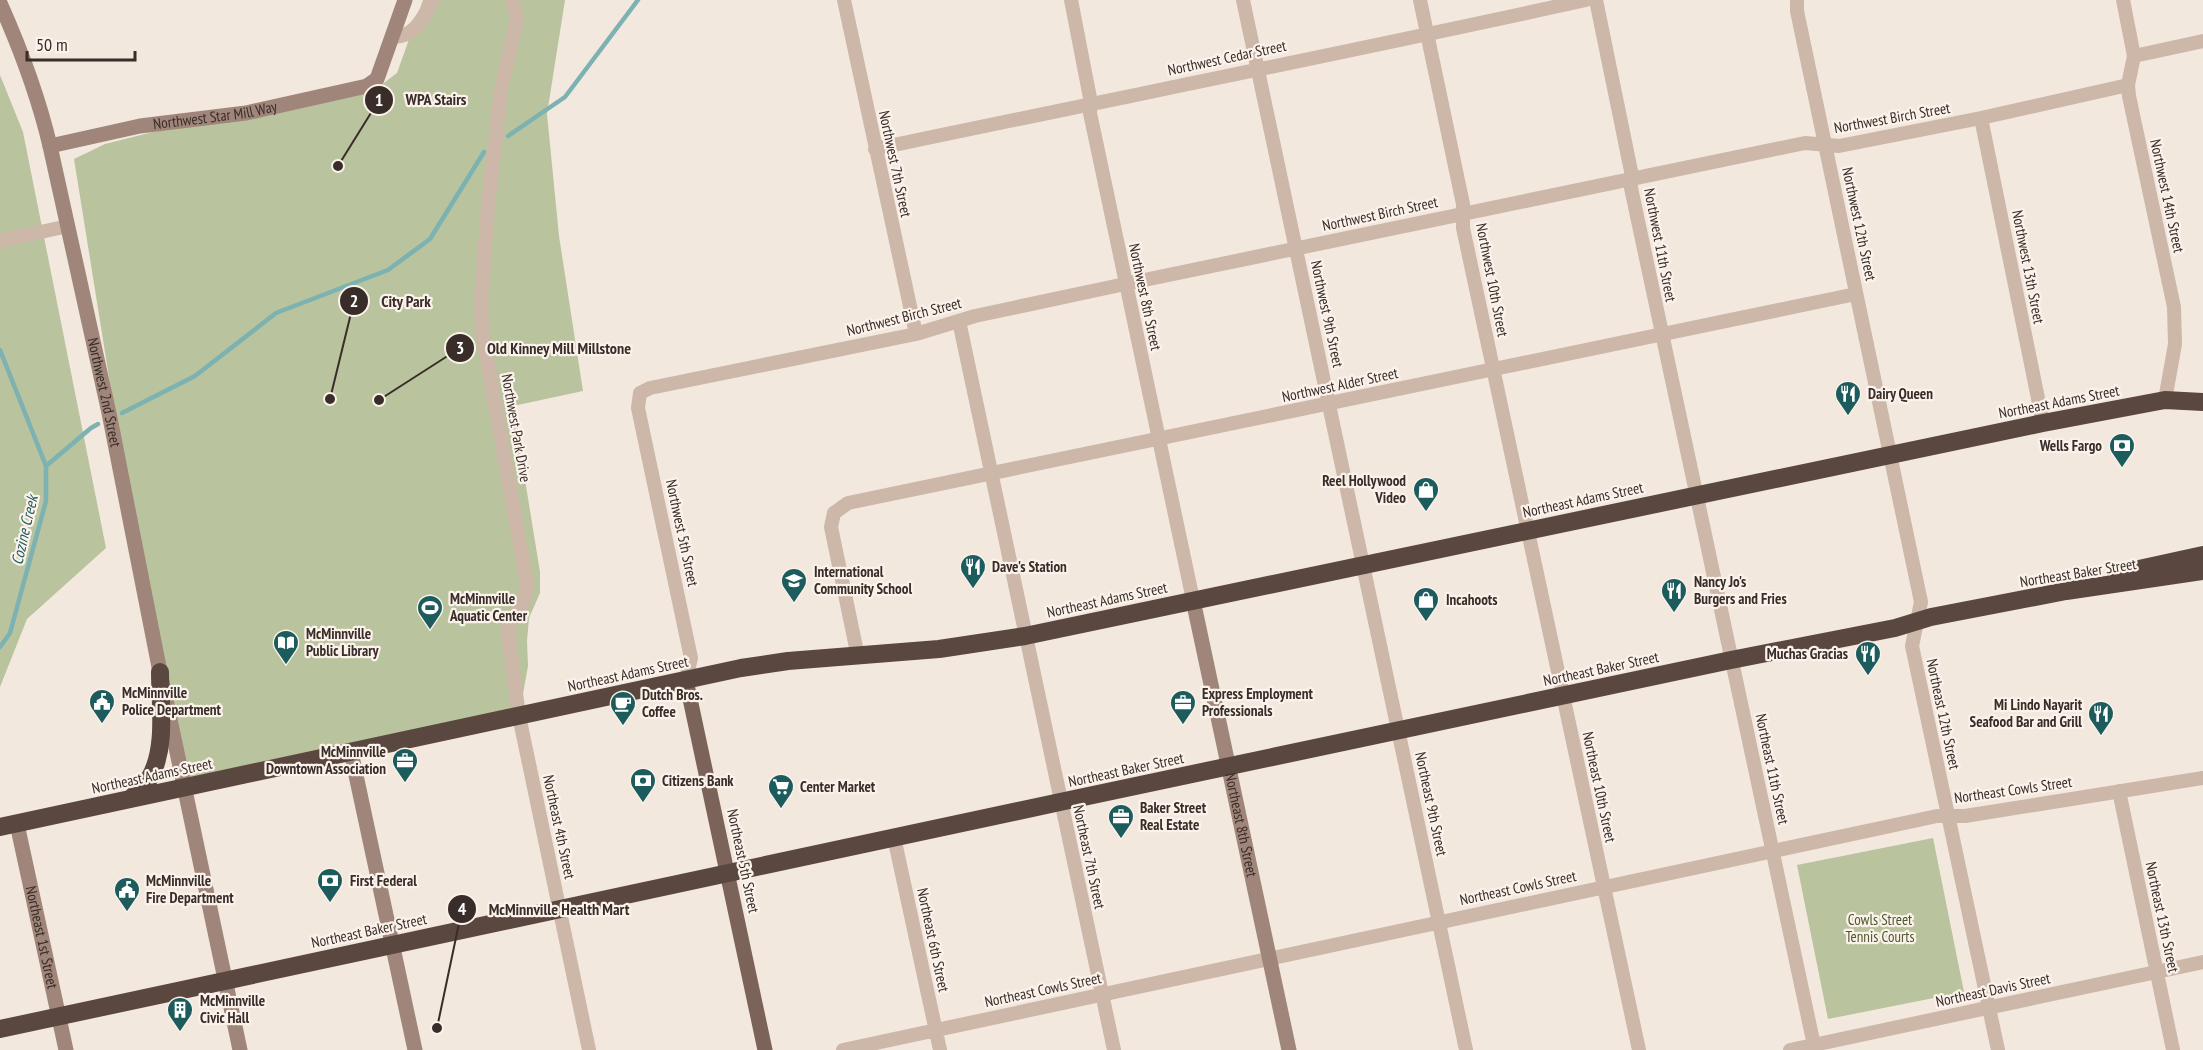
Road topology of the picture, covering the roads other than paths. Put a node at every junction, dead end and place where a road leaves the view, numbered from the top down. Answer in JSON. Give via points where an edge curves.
{"nodes":[{"id":1,"x":405,"y":0,"type":"edge"},
{"id":2,"x":433,"y":0,"type":"edge"},
{"id":3,"x":512,"y":0,"type":"edge"},
{"id":4,"x":844,"y":0,"type":"edge"},
{"id":5,"x":1071,"y":0,"type":"edge"},
{"id":6,"x":1243,"y":0,"type":"edge"},
{"id":7,"x":1420,"y":0,"type":"edge"},
{"id":8,"x":1586,"y":0,"type":"edge"},
{"id":9,"x":1596,"y":0,"type":"edge"},
{"id":10,"x":1797,"y":0,"type":"edge"},
{"id":11,"x":2123,"y":0,"type":"edge"},
{"id":12,"x":0,"y":3,"type":"edge"},
{"id":13,"x":1428,"y":35,"type":"junction"},
{"id":14,"x":392,"y":37,"type":"junction"},
{"id":15,"x":2203,"y":41,"type":"edge"},
{"id":16,"x":2134,"y":56,"type":"junction"},
{"id":17,"x":1258,"y":68,"type":"junction"},
{"id":18,"x":2128,"y":85,"type":"junction"},
{"id":19,"x":1091,"y":103,"type":"junction"},
{"id":20,"x":1981,"y":118,"type":"junction"},
{"id":21,"x":1825,"y":145,"type":"junction"},
{"id":22,"x":50,"y":146,"type":"junction"},
{"id":23,"x":875,"y":149,"type":"junction"},
{"id":24,"x":1631,"y":179,"type":"junction"},
{"id":25,"x":1463,"y":214,"type":"junction"},
{"id":26,"x":68,"y":226,"type":"junction"},
{"id":27,"x":0,"y":241,"type":"edge"},
{"id":28,"x":1296,"y":248,"type":"junction"},
{"id":29,"x":1125,"y":284,"type":"junction"},
{"id":30,"x":1856,"y":294,"type":"junction"},
{"id":31,"x":959,"y":321,"type":"junction"},
{"id":32,"x":916,"y":334,"type":"junction"},
{"id":33,"x":1662,"y":335,"type":"junction"},
{"id":34,"x":1493,"y":369,"type":"junction"},
{"id":35,"x":640,"y":393,"type":"joint"},
{"id":36,"x":2165,"y":400,"type":"junction"},
{"id":37,"x":2203,"y":402,"type":"edge"},
{"id":38,"x":1329,"y":404,"type":"junction"},
{"id":39,"x":2043,"y":423,"type":"junction"},
{"id":40,"x":1160,"y":439,"type":"junction"},
{"id":41,"x":1890,"y":455,"type":"junction"},
{"id":42,"x":990,"y":473,"type":"junction"},
{"id":43,"x":1696,"y":495,"type":"junction"},
{"id":44,"x":1528,"y":530,"type":"junction"},
{"id":45,"x":2203,"y":555,"type":"edge"},
{"id":46,"x":1363,"y":565,"type":"junction"},
{"id":47,"x":2203,"y":571,"type":"edge"},
{"id":48,"x":2066,"y":591,"type":"junction"},
{"id":49,"x":1193,"y":600,"type":"junction"},
{"id":50,"x":1917,"y":622,"type":"junction"},
{"id":51,"x":1025,"y":636,"type":"junction"},
{"id":52,"x":858,"y":657,"type":"junction"},
{"id":53,"x":1731,"y":660,"type":"junction"},
{"id":54,"x":160,"y":672,"type":"junction"},
{"id":55,"x":686,"y":680,"type":"junction"},
{"id":56,"x":1563,"y":695,"type":"junction"},
{"id":57,"x":519,"y":716,"type":"junction"},
{"id":58,"x":1399,"y":731,"type":"junction"},
{"id":59,"x":351,"y":752,"type":"junction"},
{"id":60,"x":1229,"y":767,"type":"junction"},
{"id":61,"x":2203,"y":778,"type":"edge"},
{"id":62,"x":185,"y":788,"type":"junction"},
{"id":63,"x":2119,"y":791,"type":"junction"},
{"id":64,"x":130,"y":800,"type":"junction"},
{"id":65,"x":1060,"y":802,"type":"junction"},
{"id":66,"x":1948,"y":816,"type":"junction"},
{"id":67,"x":9,"y":826,"type":"edge"},
{"id":68,"x":894,"y":837,"type":"junction"},
{"id":69,"x":1773,"y":851,"type":"junction"},
{"id":70,"x":727,"y":872,"type":"junction"},
{"id":71,"x":1604,"y":887,"type":"junction"},
{"id":72,"x":559,"y":909,"type":"junction"},
{"id":73,"x":1439,"y":922,"type":"junction"},
{"id":74,"x":392,"y":945,"type":"junction"},
{"id":75,"x":1270,"y":959,"type":"junction"},
{"id":76,"x":2203,"y":962,"type":"edge"},
{"id":77,"x":2157,"y":972,"type":"junction"},
{"id":78,"x":225,"y":980,"type":"junction"},
{"id":79,"x":1102,"y":995,"type":"junction"},
{"id":80,"x":1989,"y":1008,"type":"junction"},
{"id":81,"x":58,"y":1016,"type":"junction"},
{"id":82,"x":0,"y":1029,"type":"edge"},
{"id":83,"x":936,"y":1030,"type":"junction"},
{"id":84,"x":1814,"y":1047,"type":"edge"},
{"id":85,"x":66,"y":1050,"type":"edge"},
{"id":86,"x":240,"y":1050,"type":"edge"},
{"id":87,"x":415,"y":1050,"type":"edge"},
{"id":88,"x":589,"y":1050,"type":"edge"},
{"id":89,"x":765,"y":1050,"type":"edge"},
{"id":90,"x":843,"y":1050,"type":"edge"},
{"id":91,"x":940,"y":1050,"type":"edge"},
{"id":92,"x":1114,"y":1050,"type":"edge"},
{"id":93,"x":1289,"y":1050,"type":"edge"},
{"id":94,"x":1466,"y":1050,"type":"edge"},
{"id":95,"x":1639,"y":1050,"type":"edge"},
{"id":96,"x":1790,"y":1050,"type":"edge"},
{"id":97,"x":1998,"y":1050,"type":"edge"},
{"id":98,"x":2173,"y":1050,"type":"edge"}],
"edges":[{"from":1,"to":14,"type":"street"},
{"from":2,"to":14,"type":"street","via":[[415,29],[405,36]]},
{"from":3,"to":57,"type":"street","name":"Northwest Park Drive","via":[[517,19],[501,89],[481,301],[482,330],[526,585],[523,604],[508,633]]},
{"from":4,"to":23,"type":"street","name":"Northwest 7th Street"},
{"from":5,"to":19,"type":"street","name":"Northwest 8th Street"},
{"from":6,"to":17,"type":"street","name":"Northwest 9th Street"},
{"from":7,"to":13,"type":"street","name":"Northwest 10th Street"},
{"from":8,"to":13,"type":"street","name":"Northwest Cedar Street"},
{"from":9,"to":24,"type":"street","name":"Northwest 11th Street"},
{"from":10,"to":21,"type":"street","name":"Northwest 12th Street"},
{"from":11,"to":16,"type":"street","name":"Northwest 14th Street"},
{"from":12,"to":22,"type":"street","name":"Northwest 2nd Street","via":[[24,56]]},
{"from":13,"to":17,"type":"street","name":"Northwest Cedar Street"},
{"from":13,"to":25,"type":"street","name":"Northwest 10th Street"},
{"from":14,"to":22,"type":"street","name":"Northwest Star Mill Way","via":[[377,79],[367,86],[256,111],[140,126]]},
{"from":15,"to":16,"type":"street"},
{"from":16,"to":18,"type":"street","name":"Northwest 14th Street"},
{"from":17,"to":19,"type":"street","name":"Northwest Cedar Street"},
{"from":17,"to":28,"type":"street","name":"Northwest 9th Street"},
{"from":18,"to":20,"type":"street","name":"Northwest Birch Street"},
{"from":18,"to":36,"type":"street","name":"Northwest 14th Street","via":[[2174,307],[2175,344]]},
{"from":19,"to":23,"type":"street","name":"Northwest Cedar Street"},
{"from":19,"to":29,"type":"street","name":"Northwest 8th Street","via":[[1090,114]]},
{"from":20,"to":21,"type":"street","name":"Northwest Birch Street","via":[[1839,146]]},
{"from":20,"to":39,"type":"street","name":"Northwest 13th Street"},
{"from":21,"to":24,"type":"street","name":"Northwest Birch Street","via":[[1805,143]]},
{"from":21,"to":30,"type":"street","name":"Northwest 12th Street"},
{"from":22,"to":26,"type":"street","name":"Northwest 2nd Street"},
{"from":23,"to":32,"type":"street","name":"Northwest 7th Street"},
{"from":24,"to":25,"type":"street","name":"Northwest Birch Street"},
{"from":24,"to":33,"type":"street","name":"Northwest 11th Street"},
{"from":25,"to":28,"type":"street","name":"Northwest Birch Street"},
{"from":25,"to":34,"type":"street","name":"Northwest 10th Street"},
{"from":26,"to":27,"type":"street"},
{"from":26,"to":54,"type":"street","name":"Northwest 2nd Street"},
{"from":28,"to":29,"type":"street","name":"Northwest Birch Street"},
{"from":28,"to":38,"type":"street","name":"Northwest 9th Street"},
{"from":29,"to":31,"type":"street","name":"Northwest Birch Street"},
{"from":29,"to":40,"type":"street","name":"Northwest 8th Street"},
{"from":30,"to":33,"type":"street","name":"Northwest Alder Street"},
{"from":30,"to":41,"type":"street","name":"Northwest 12th Street"},
{"from":31,"to":32,"type":"street","name":"Northwest Birch Street"},
{"from":31,"to":42,"type":"street"},
{"from":32,"to":35,"type":"street","name":"Northwest Birch Street"},
{"from":33,"to":34,"type":"street","name":"Northwest Alder Street"},
{"from":33,"to":43,"type":"street","name":"Northwest 11th Street"},
{"from":34,"to":38,"type":"street","name":"Northwest Alder Street"},
{"from":34,"to":44,"type":"street","name":"Northwest 10th Street"},
{"from":35,"to":55,"type":"street","name":"Northwest 5th Street","via":[[638,408],[691,658]]},
{"from":36,"to":37,"type":"highway","name":"Northeast Adams Street"},
{"from":36,"to":39,"type":"highway","name":"Northeast Adams Street"},
{"from":38,"to":40,"type":"street","name":"Northwest Alder Street"},
{"from":38,"to":46,"type":"street","name":"Northwest 9th Street"},
{"from":39,"to":41,"type":"highway","name":"Northeast Adams Street"},
{"from":40,"to":42,"type":"street","name":"Northwest Alder Street"},
{"from":40,"to":49,"type":"street","name":"Northwest 8th Street"},
{"from":41,"to":43,"type":"highway","name":"Northeast Adams Street"},
{"from":41,"to":50,"type":"street","name":"Northeast 12th Street","via":[[1921,602]]},
{"from":42,"to":51,"type":"street"},
{"from":42,"to":52,"type":"street","name":"Northwest Alder Street","via":[[848,503],[834,513],[831,527]]},
{"from":43,"to":44,"type":"highway","name":"Northeast Adams Street"},
{"from":43,"to":53,"type":"street","name":"Northeast 11th Street"},
{"from":44,"to":46,"type":"highway","name":"Northeast Adams Street"},
{"from":44,"to":56,"type":"street","name":"Northeast 10th Street"},
{"from":45,"to":48,"type":"highway","via":[[2124,572]]},
{"from":46,"to":49,"type":"highway","name":"Northeast Adams Street"},
{"from":46,"to":58,"type":"street","name":"Northeast 9th Street"},
{"from":47,"to":48,"type":"highway","name":"Northeast Baker Street"},
{"from":48,"to":50,"type":"highway","name":"Northeast Baker Street"},
{"from":49,"to":51,"type":"highway","name":"Northeast Adams Street"},
{"from":49,"to":60,"type":"street","name":"Northeast 8th Street"},
{"from":50,"to":53,"type":"highway","name":"Northeast Baker Street"},
{"from":50,"to":66,"type":"street","name":"Northeast 12th Street","via":[[1912,646]]},
{"from":51,"to":52,"type":"highway","name":"Northeast Adams Street"},
{"from":51,"to":65,"type":"street","name":"Northeast 7th Street"},
{"from":52,"to":55,"type":"highway","name":"Northeast Adams Street","via":[[788,661]]},
{"from":53,"to":56,"type":"highway","name":"Northeast Baker Street"},
{"from":53,"to":69,"type":"street","name":"Northeast 11th Street"},
{"from":54,"to":62,"type":"street","name":"Northwest 2nd Street"},
{"from":54,"to":64,"type":"highway","via":[[160,730],[155,764],[149,778]]},
{"from":55,"to":57,"type":"highway","name":"Northeast Adams Street"},
{"from":55,"to":70,"type":"main road","name":"Northeast 5th Street"},
{"from":56,"to":58,"type":"highway","name":"Northeast Baker Street"},
{"from":56,"to":71,"type":"street","name":"Northeast 10th Street"},
{"from":57,"to":59,"type":"highway","name":"Northeast Adams Street"},
{"from":57,"to":72,"type":"street","name":"Northeast 4th Street"},
{"from":58,"to":60,"type":"highway","name":"Northeast Baker Street"},
{"from":58,"to":73,"type":"street","name":"Northeast 9th Street"},
{"from":59,"to":62,"type":"highway","name":"Northeast Adams Street"},
{"from":59,"to":74,"type":"street"},
{"from":60,"to":65,"type":"highway","name":"Northeast Baker Street"},
{"from":60,"to":75,"type":"street","name":"Northeast 8th Street"},
{"from":61,"to":63,"type":"street","name":"Northeast Cowls Street"},
{"from":62,"to":64,"type":"highway","name":"Northeast Adams Street"},
{"from":62,"to":78,"type":"street","name":"Northwest 2nd Street"},
{"from":63,"to":66,"type":"street","name":"Northeast Cowls Street"},
{"from":63,"to":77,"type":"street","name":"Northeast 13th Street"},
{"from":64,"to":67,"type":"highway","name":"Northeast Adams Street"},
{"from":65,"to":68,"type":"highway","name":"Northeast Baker Street"},
{"from":65,"to":79,"type":"street","name":"Northeast 7th Street"},
{"from":66,"to":69,"type":"street","name":"Northeast Cowls Street"},
{"from":66,"to":80,"type":"street","name":"Northeast 12th Street"},
{"from":67,"to":81,"type":"street","name":"Northeast 1st Street"},
{"from":68,"to":70,"type":"highway","name":"Northeast Baker Street"},
{"from":68,"to":83,"type":"street","name":"Northeast 6th Street"},
{"from":69,"to":71,"type":"street","name":"Northeast Cowls Street"},
{"from":69,"to":84,"type":"street","name":"Northeast 11th Street"},
{"from":70,"to":72,"type":"highway","name":"Northeast Baker Street"},
{"from":70,"to":89,"type":"main road","name":"Northeast 5th Street"},
{"from":71,"to":73,"type":"street","name":"Northeast Cowls Street"},
{"from":71,"to":95,"type":"street","name":"Northeast 10th Street"},
{"from":72,"to":74,"type":"highway","name":"Northeast Baker Street"},
{"from":72,"to":88,"type":"street","name":"Northeast 4th Street"},
{"from":73,"to":75,"type":"street","name":"Northeast Cowls Street"},
{"from":73,"to":94,"type":"street","name":"Northeast 9th Street"},
{"from":74,"to":78,"type":"highway","name":"Northeast Baker Street"},
{"from":74,"to":87,"type":"street"},
{"from":75,"to":79,"type":"street","name":"Northeast Cowls Street"},
{"from":75,"to":93,"type":"street","name":"Northeast 8th Street"},
{"from":76,"to":77,"type":"street","name":"Northeast Davis Street"},
{"from":77,"to":80,"type":"street","name":"Northeast Davis Street"},
{"from":77,"to":98,"type":"street","name":"Northeast 13th Street"},
{"from":78,"to":81,"type":"highway","name":"Northeast Baker Street"},
{"from":78,"to":86,"type":"street","name":"Northwest 2nd Street"},
{"from":79,"to":83,"type":"street","name":"Northeast Cowls Street"},
{"from":79,"to":92,"type":"street","name":"Northeast 7th Street"},
{"from":80,"to":84,"type":"street","name":"Northeast Davis Street"},
{"from":80,"to":97,"type":"street","name":"Northeast 12th Street"},
{"from":81,"to":82,"type":"highway","name":"Northeast Baker Street"},
{"from":81,"to":85,"type":"street","name":"Northeast 1st Street"},
{"from":83,"to":90,"type":"street","name":"Northeast Cowls Street"},
{"from":83,"to":91,"type":"street","name":"Northeast 6th Street"},
{"from":84,"to":96,"type":"street","name":"Northeast Davis Street"}]}
